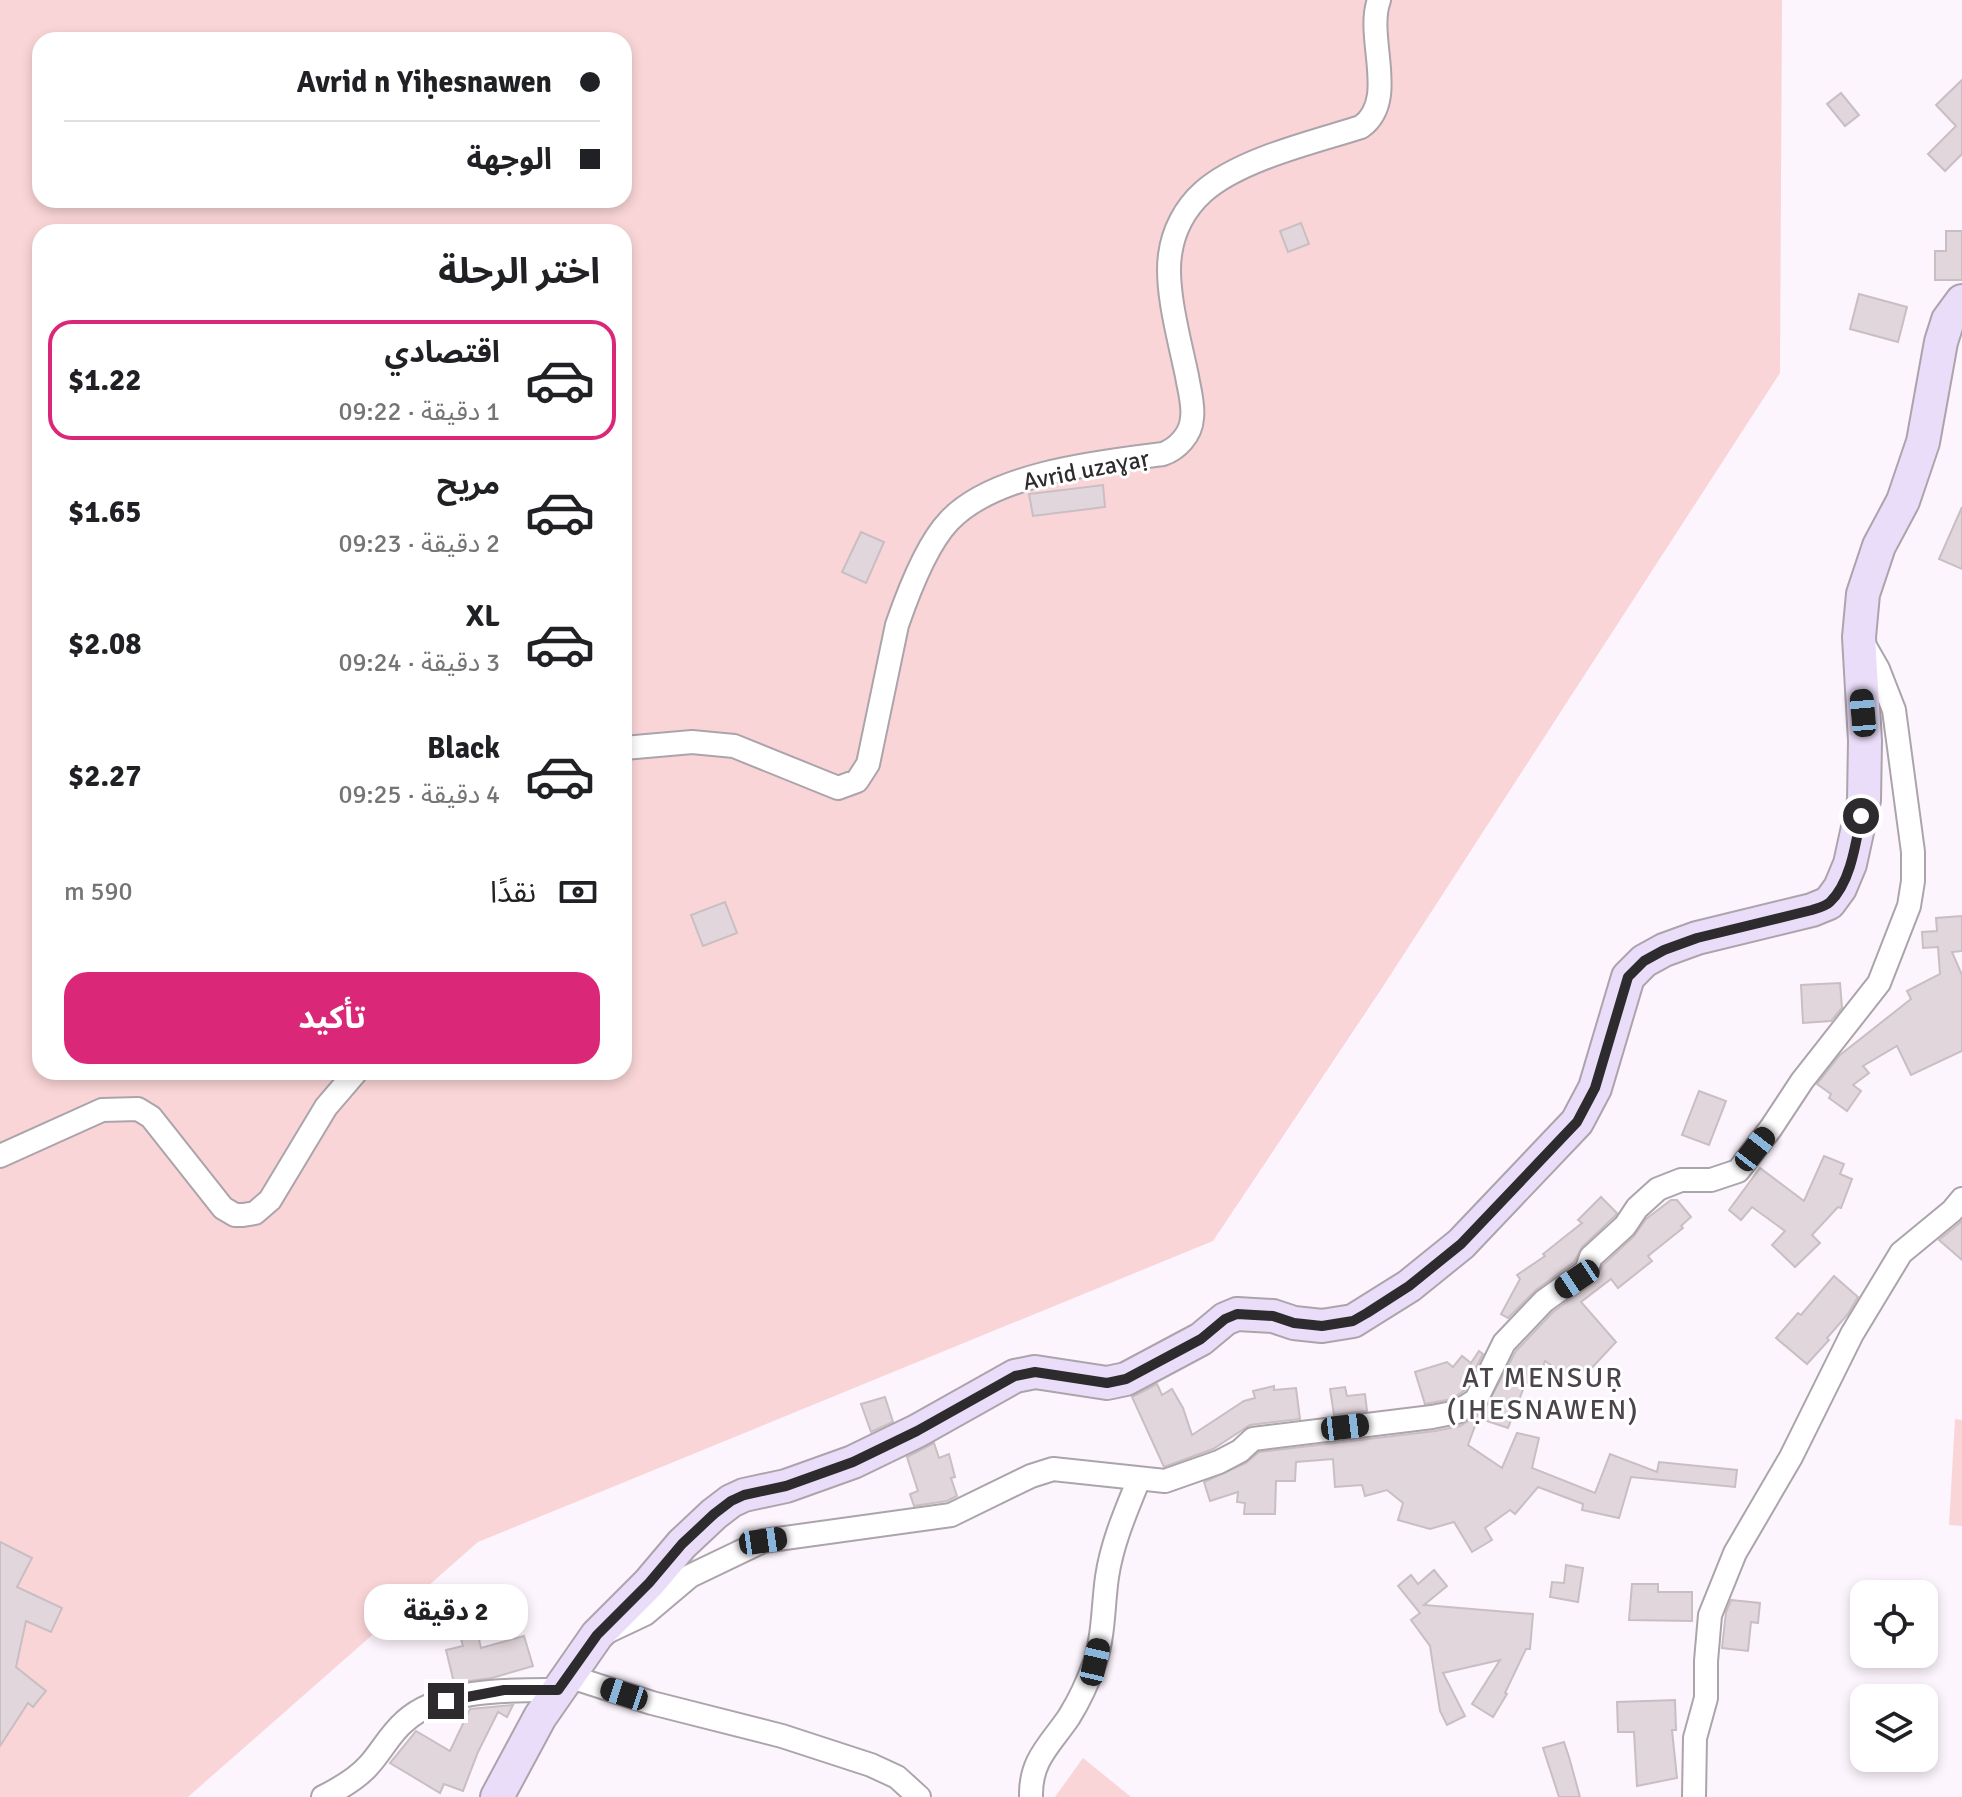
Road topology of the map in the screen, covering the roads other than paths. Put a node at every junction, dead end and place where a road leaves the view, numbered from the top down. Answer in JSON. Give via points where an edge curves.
{"nodes":[{"id":1,"x":1379,"y":0,"type":"edge"},
{"id":2,"x":1962,"y":301,"type":"edge"},
{"id":3,"x":1859,"y":637,"type":"junction"},
{"id":4,"x":632,"y":747,"type":"edge"},
{"id":5,"x":349,"y":1080,"type":"edge"},
{"id":6,"x":0,"y":1156,"type":"edge"},
{"id":7,"x":1962,"y":1199,"type":"edge"},
{"id":8,"x":1139,"y":1479,"type":"junction"},
{"id":9,"x":597,"y":1635,"type":"junction"},
{"id":10,"x":563,"y":1683,"type":"junction"},
{"id":11,"x":323,"y":1797,"type":"edge"},
{"id":12,"x":497,"y":1797,"type":"edge"},
{"id":13,"x":919,"y":1797,"type":"edge"},
{"id":14,"x":1031,"y":1797,"type":"edge"},
{"id":15,"x":1694,"y":1797,"type":"edge"}],
"edges":[{"from":1,"to":4,"type":"street","name":"Avrid uzaɣaṛ","via":[[1379,86],[1370,121],[1230,175],[1204,191],[1183,214],[1169,257],[1193,414],[1184,438],[1163,454],[1035,476],[984,495],[947,522],[897,625],[868,764],[857,781],[838,788],[734,746],[692,742]]},
{"from":2,"to":3,"type":"street","via":[[1941,342],[1923,442],[1863,594]]},
{"from":3,"to":8,"type":"street","via":[[1894,710],[1913,852],[1909,906],[1879,983],[1738,1171],[1658,1189],[1591,1257],[1586,1271],[1544,1301],[1504,1343],[1476,1400],[1457,1412],[1269,1435],[1177,1477]]},
{"from":3,"to":9,"type":"street","via":[[1864,800],[1840,888],[1829,903],[1812,910],[1697,938],[1644,961],[1628,977],[1595,1088],[1577,1122],[1461,1244],[1353,1321],[1322,1326],[1237,1314],[1126,1379],[1107,1383],[1035,1372],[1015,1376],[853,1462],[744,1495],[682,1544]]},
{"from":5,"to":6,"type":"street","via":[[326,1107],[270,1200],[255,1213],[235,1215],[223,1208],[151,1117],[138,1109],[102,1110]]},
{"from":7,"to":15,"type":"street","via":[[1901,1253],[1735,1553],[1710,1615],[1706,1698],[1695,1738]]},
{"from":8,"to":9,"type":"street","via":[[1053,1469],[951,1515],[763,1541],[690,1576],[645,1614]]},
{"from":8,"to":14,"type":"street","via":[[1107,1576],[1095,1662],[1031,1778]]},
{"from":9,"to":10,"type":"street"},
{"from":10,"to":11,"type":"street","via":[[428,1706],[404,1721],[367,1768]]},
{"from":10,"to":12,"type":"street"},
{"from":10,"to":13,"type":"street","via":[[782,1736],[871,1765],[897,1777]]}]}
